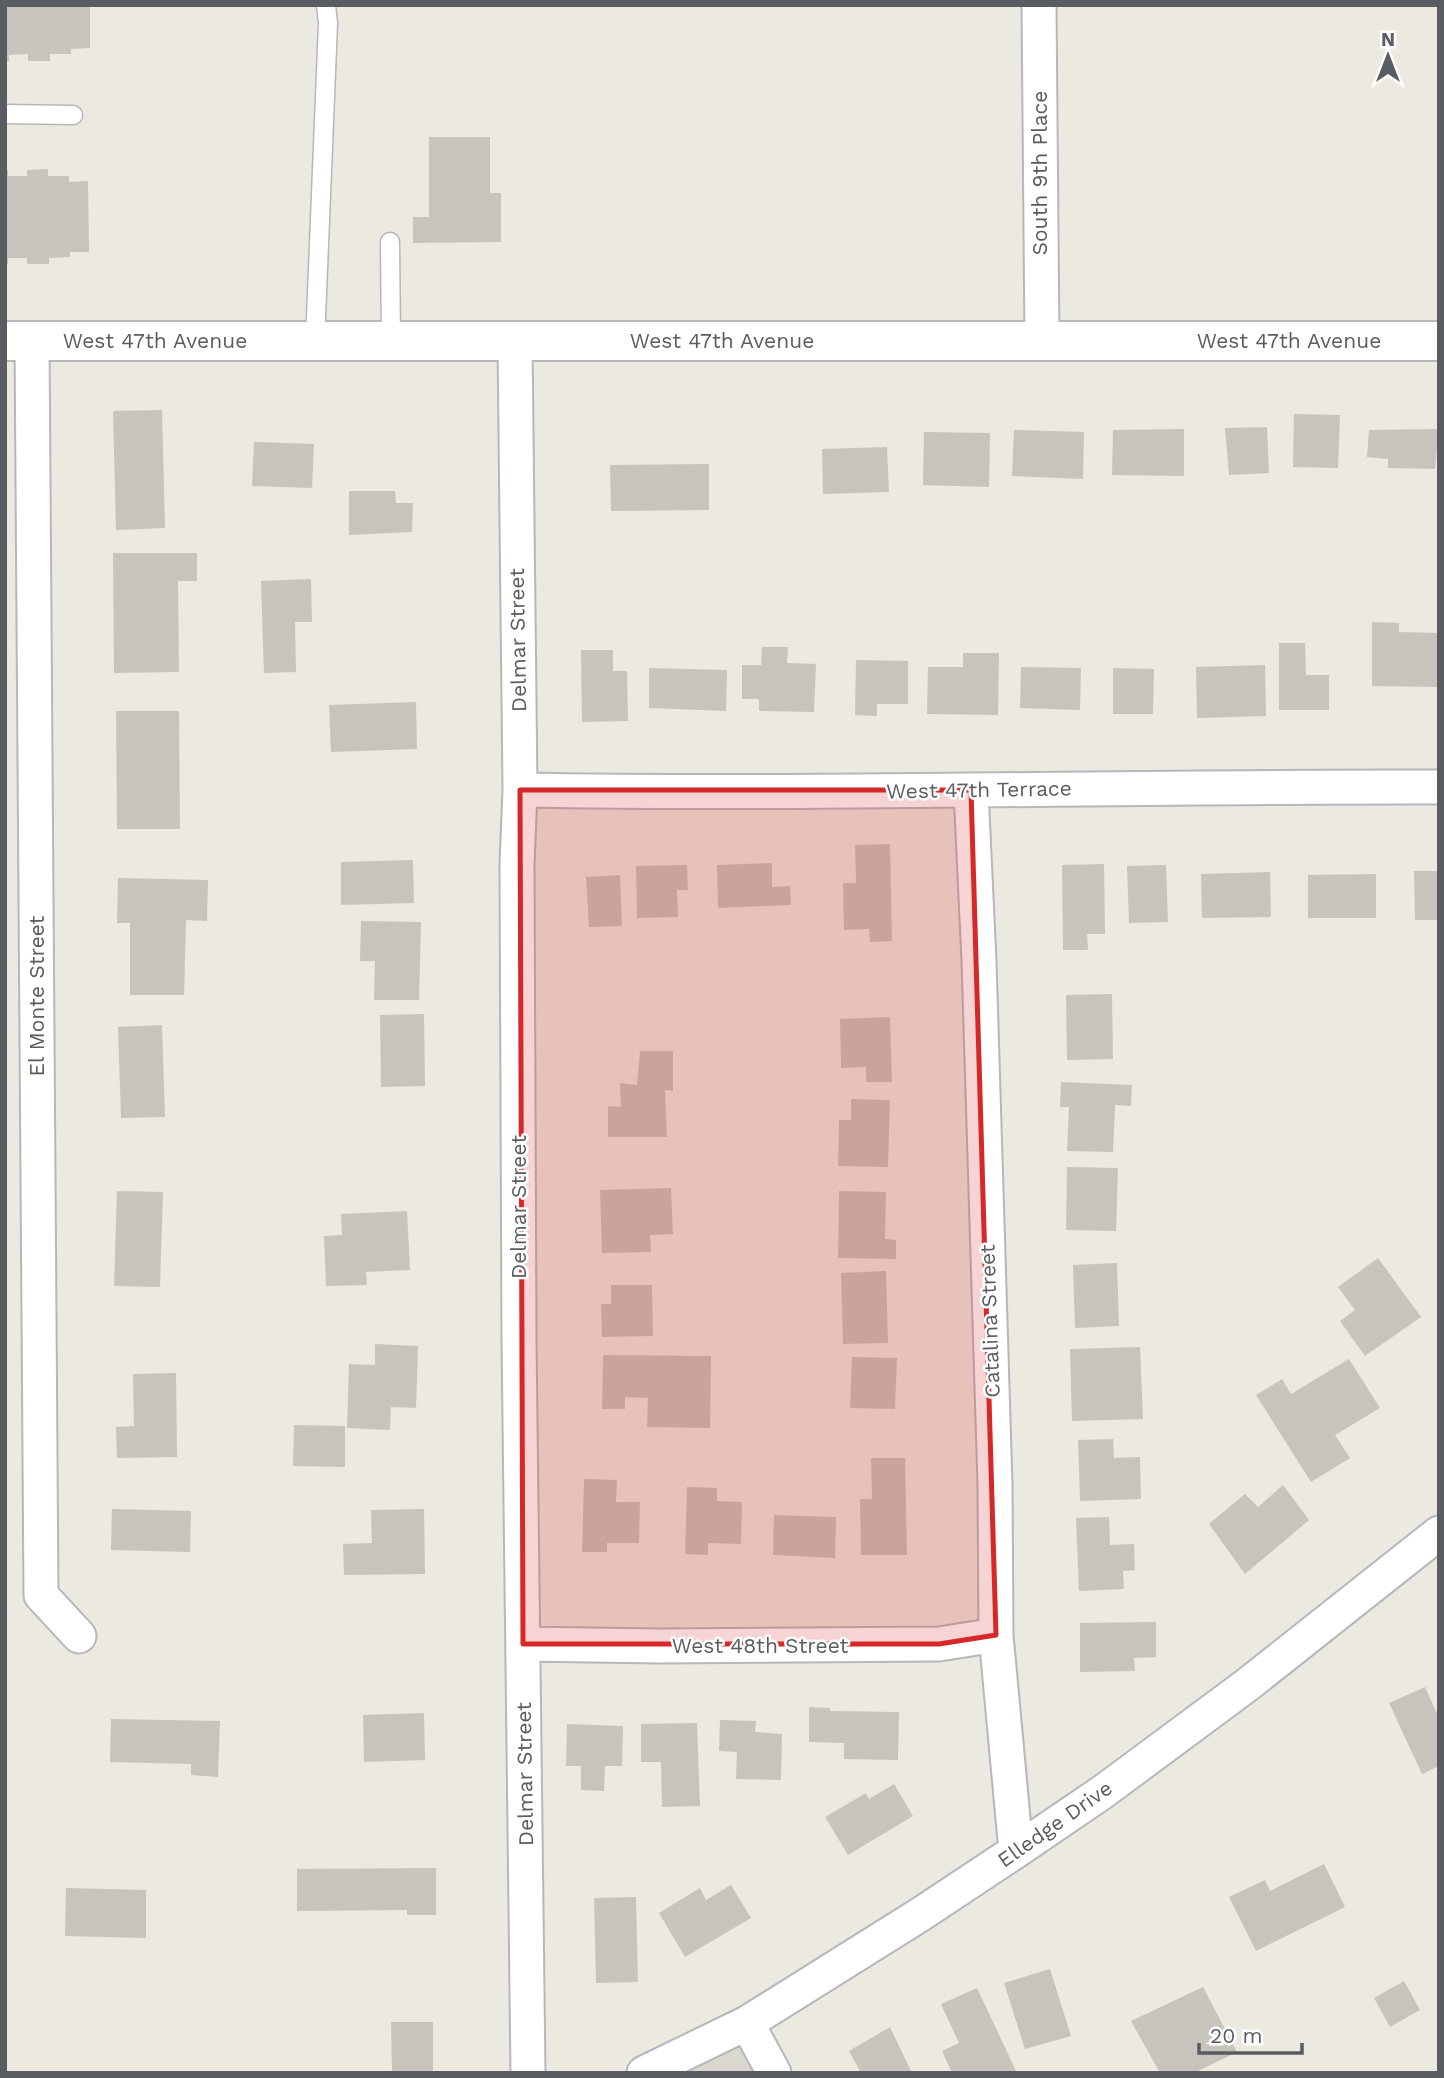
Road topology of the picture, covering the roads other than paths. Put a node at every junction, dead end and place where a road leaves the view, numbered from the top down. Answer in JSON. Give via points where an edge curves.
{"nodes":[{"id":1,"x":326,"y":5,"type":"edge"},
{"id":2,"x":1039,"y":5,"type":"edge"},
{"id":3,"x":5,"y":114,"type":"edge"},
{"id":4,"x":73,"y":114,"type":"dead end"},
{"id":5,"x":390,"y":242,"type":"dead end"},
{"id":6,"x":19,"y":340,"type":"edge"},
{"id":7,"x":1042,"y":341,"type":"junction"},
{"id":8,"x":1439,"y":341,"type":"edge"},
{"id":9,"x":315,"y":342,"type":"junction"},
{"id":10,"x":391,"y":342,"type":"junction"},
{"id":11,"x":515,"y":342,"type":"junction"},
{"id":12,"x":1439,"y":787,"type":"edge"},
{"id":13,"x":520,"y":790,"type":"junction"},
{"id":14,"x":971,"y":790,"type":"junction"},
{"id":15,"x":1439,"y":1533,"type":"edge"},
{"id":16,"x":79,"y":1636,"type":"dead end"},
{"id":17,"x":996,"y":1636,"type":"junction"},
{"id":18,"x":523,"y":1644,"type":"junction"},
{"id":19,"x":1016,"y":1851,"type":"junction"},
{"id":20,"x":747,"y":2023,"type":"junction"},
{"id":21,"x":528,"y":2073,"type":"edge"},
{"id":22,"x":644,"y":2073,"type":"edge"},
{"id":23,"x":774,"y":2073,"type":"edge"}],
"edges":[{"from":1,"to":9,"type":"lane"},
{"from":2,"to":7,"type":"street","name":"South 9th Place"},
{"from":3,"to":4,"type":"lane"},
{"from":5,"to":10,"type":"lane"},
{"from":6,"to":9,"type":"street","name":"West 47th Avenue"},
{"from":6,"to":16,"type":"street","name":"El Monte Street","via":[[41,1595]]},
{"from":7,"to":8,"type":"street","name":"West 47th Avenue"},
{"from":7,"to":11,"type":"street","name":"West 47th Avenue"},
{"from":9,"to":10,"type":"street","name":"West 47th Avenue"},
{"from":10,"to":11,"type":"street","name":"West 47th Avenue"},
{"from":11,"to":13,"type":"street","name":"Delmar Street"},
{"from":12,"to":14,"type":"street","name":"West 47th Terrace"},
{"from":13,"to":14,"type":"street","name":"West 47th Terrace"},
{"from":13,"to":18,"type":"street","name":"Delmar Street"},
{"from":14,"to":17,"type":"street","name":"Catalina Street","via":[[981,1003]]},
{"from":15,"to":19,"type":"street","name":"Elledge Drive","via":[[1236,1693]]},
{"from":17,"to":18,"type":"street","name":"West 48th Street","via":[[939,1644]]},
{"from":17,"to":19,"type":"street","name":"Catalina Street"},
{"from":18,"to":21,"type":"street","name":"Delmar Street"},
{"from":19,"to":20,"type":"street","name":"Elledge Drive"},
{"from":20,"to":22,"type":"street","name":"Elledge Drive"},
{"from":20,"to":23,"type":"street"}]}
